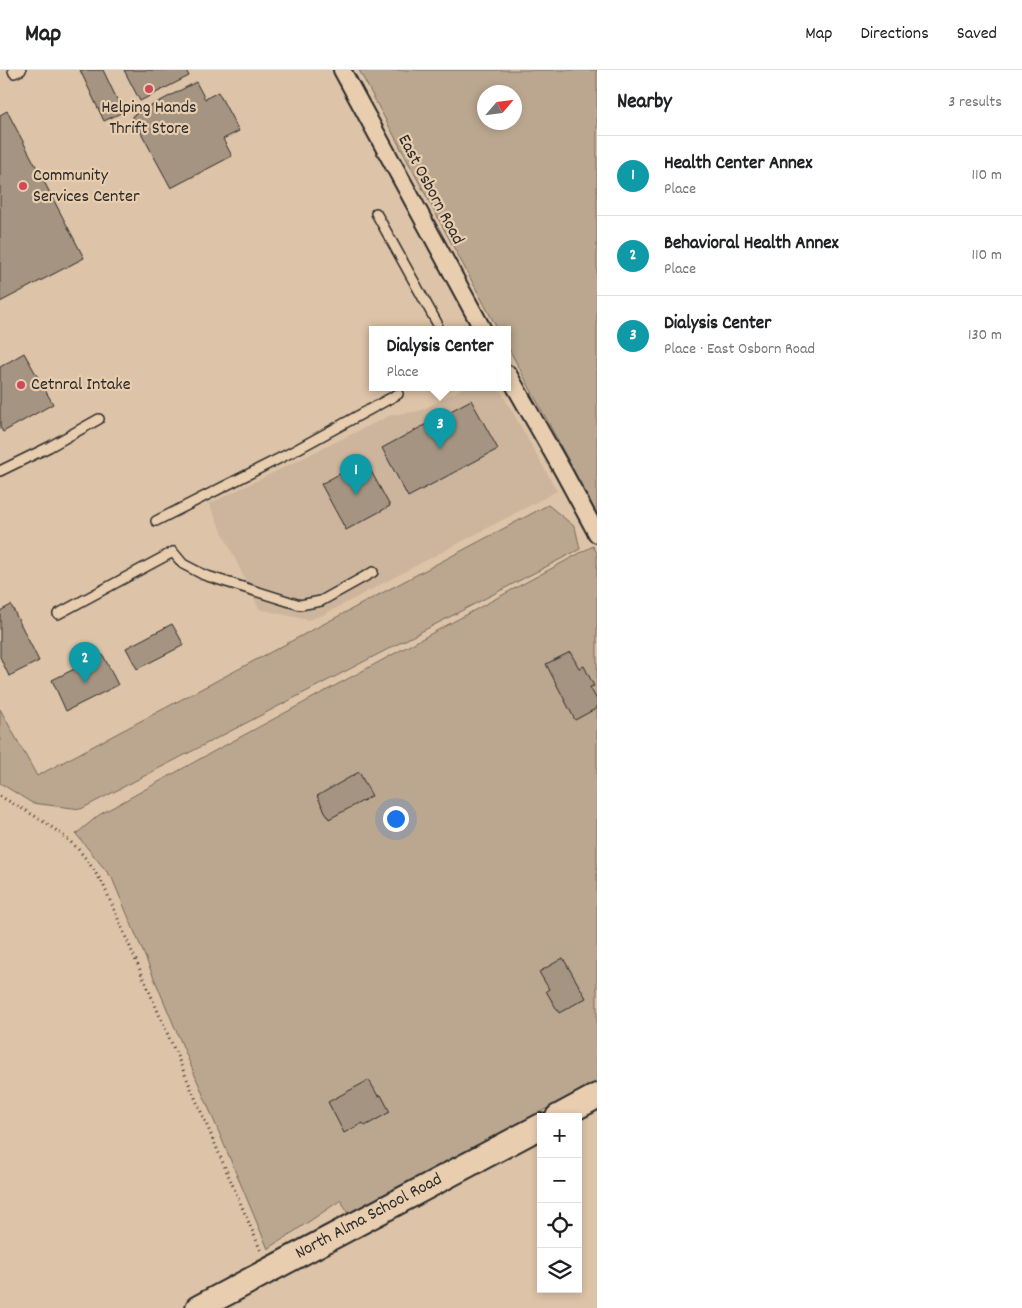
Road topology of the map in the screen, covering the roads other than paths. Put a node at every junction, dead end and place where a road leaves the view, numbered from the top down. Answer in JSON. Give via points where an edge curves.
{"nodes":[{"id":1,"x":13,"y":70,"type":"edge"},
{"id":2,"x":21,"y":70,"type":"edge"},
{"id":3,"x":342,"y":70,"type":"edge"},
{"id":4,"x":376,"y":213,"type":"dead end"},
{"id":5,"x":437,"y":324,"type":"dead end"},
{"id":6,"x":481,"y":326,"type":"edge"},
{"id":7,"x":511,"y":379,"type":"edge"},
{"id":8,"x":398,"y":394,"type":"dead end"},
{"id":9,"x":99,"y":419,"type":"dead end"},
{"id":10,"x":0,"y":471,"type":"edge"},
{"id":11,"x":156,"y":521,"type":"dead end"},
{"id":12,"x":597,"y":534,"type":"edge"},
{"id":13,"x":373,"y":572,"type":"dead end"},
{"id":14,"x":58,"y":614,"type":"dead end"},
{"id":15,"x":597,"y":1096,"type":"edge"},
{"id":16,"x":565,"y":1113,"type":"edge"},
{"id":17,"x":537,"y":1128,"type":"edge"},
{"id":18,"x":198,"y":1308,"type":"edge"}],
"edges":[{"from":1,"to":2,"type":"lane","via":[[14,73]]},
{"from":3,"to":6,"type":"street","name":"East Osborn Road"},
{"from":4,"to":5,"type":"lane"},
{"from":7,"to":12,"type":"street"},
{"from":8,"to":11,"type":"lane"},
{"from":9,"to":10,"type":"lane"},
{"from":13,"to":14,"type":"lane","via":[[321,601],[300,605],[204,575],[183,564],[174,552]]},
{"from":15,"to":16,"type":"street"},
{"from":17,"to":18,"type":"street","name":"North Alma School Road"}]}
